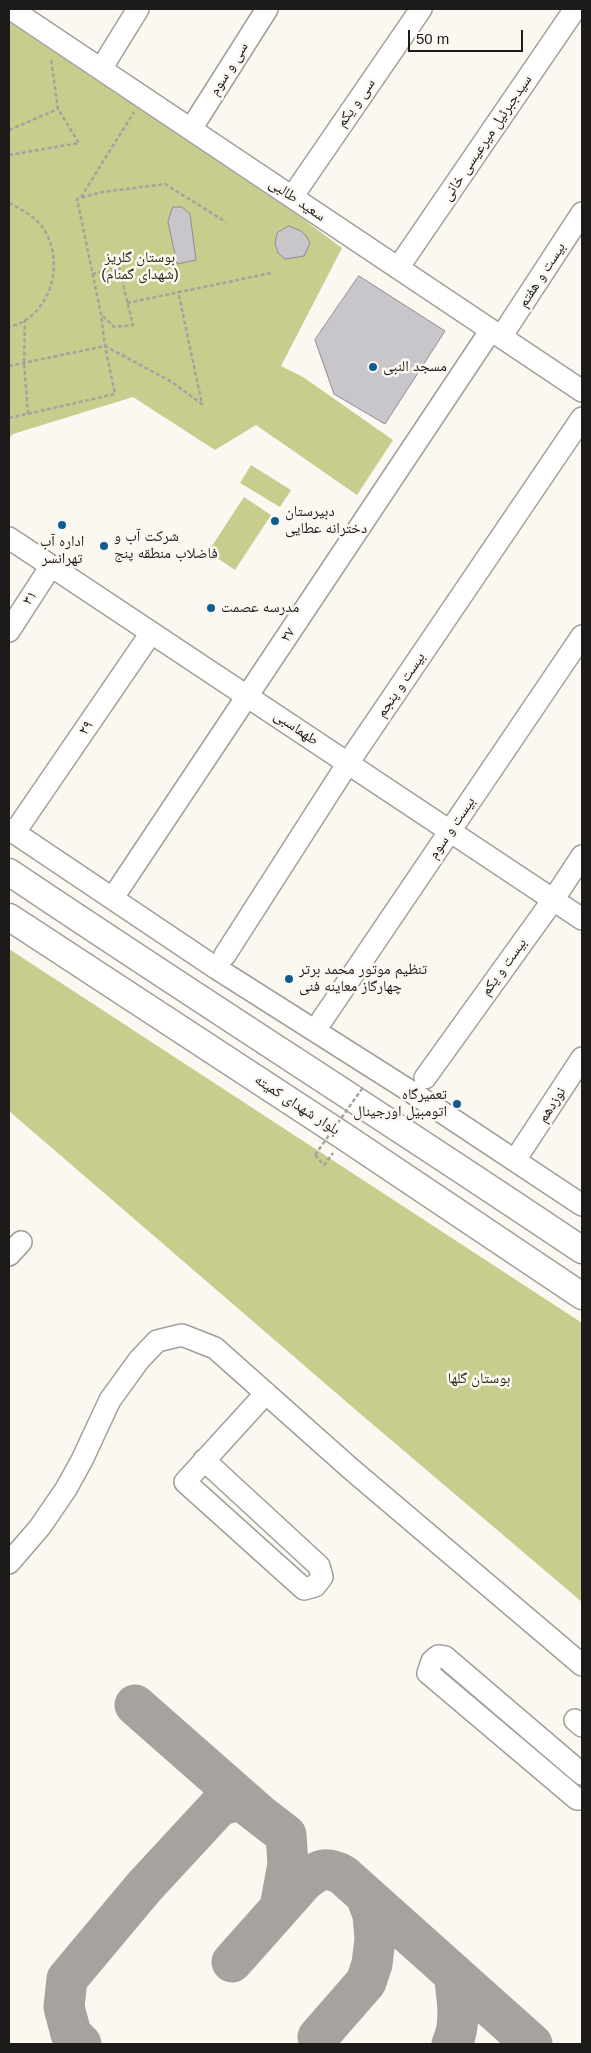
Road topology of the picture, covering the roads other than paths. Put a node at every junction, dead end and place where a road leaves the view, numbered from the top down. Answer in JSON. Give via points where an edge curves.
{"nodes":[{"id":1,"x":11,"y":9,"type":"edge"},
{"id":2,"x":138,"y":9,"type":"edge"},
{"id":3,"x":267,"y":9,"type":"edge"},
{"id":4,"x":421,"y":9,"type":"edge"},
{"id":5,"x":576,"y":11,"type":"edge"},
{"id":6,"x":101,"y":69,"type":"junction"},
{"id":7,"x":191,"y":129,"type":"junction"},
{"id":8,"x":292,"y":196,"type":"junction"},
{"id":9,"x":582,"y":213,"type":"edge"},
{"id":10,"x":398,"y":268,"type":"junction"},
{"id":11,"x":496,"y":333,"type":"junction"},
{"id":12,"x":582,"y":391,"type":"edge"},
{"id":13,"x":582,"y":418,"type":"edge"},
{"id":14,"x":9,"y":538,"type":"edge"},
{"id":15,"x":52,"y":566,"type":"junction"},
{"id":16,"x":9,"y":630,"type":"edge"},
{"id":17,"x":151,"y":632,"type":"junction"},
{"id":18,"x":582,"y":636,"type":"edge"},
{"id":19,"x":247,"y":696,"type":"junction"},
{"id":20,"x":348,"y":763,"type":"junction"},
{"id":21,"x":15,"y":826,"type":"edge"},
{"id":22,"x":449,"y":831,"type":"junction"},
{"id":23,"x":582,"y":856,"type":"edge"},
{"id":24,"x":9,"y":872,"type":"edge"},
{"id":25,"x":118,"y":890,"type":"dead end"},
{"id":26,"x":553,"y":900,"type":"junction"},
{"id":27,"x":9,"y":917,"type":"edge"},
{"id":28,"x":582,"y":919,"type":"edge"},
{"id":29,"x":225,"y":954,"type":"dead end"},
{"id":30,"x":322,"y":1020,"type":"dead end"},
{"id":31,"x":582,"y":1058,"type":"edge"},
{"id":32,"x":425,"y":1078,"type":"dead end"},
{"id":33,"x":521,"y":1151,"type":"dead end"},
{"id":34,"x":582,"y":1205,"type":"edge"},
{"id":35,"x":582,"y":1250,"type":"edge"},
{"id":36,"x":582,"y":1296,"type":"edge"},
{"id":37,"x":266,"y":1393,"type":"junction"},
{"id":38,"x":204,"y":1460,"type":"junction"},
{"id":39,"x":9,"y":1563,"type":"edge"},
{"id":40,"x":582,"y":1665,"type":"edge"},
{"id":41,"x":582,"y":1774,"type":"edge"},
{"id":42,"x":582,"y":1799,"type":"edge"}],
"edges":[{"from":1,"to":6,"type":"street","name":"سعید طالبی"},
{"from":2,"to":6,"type":"street"},
{"from":3,"to":7,"type":"street","name":"سی و سوم"},
{"from":4,"to":8,"type":"street","name":"سی و یکم"},
{"from":5,"to":10,"type":"street","name":"سیدجبرئیل میرعیسی خانی"},
{"from":6,"to":7,"type":"street","name":"سعید طالبی"},
{"from":7,"to":8,"type":"street","name":"سعید طالبی"},
{"from":8,"to":10,"type":"street","name":"سعید طالبی"},
{"from":9,"to":11,"type":"street","name":"بیست و هفتم"},
{"from":10,"to":11,"type":"street","name":"سعید طالبی"},
{"from":11,"to":12,"type":"street","name":"سعید طالبی"},
{"from":11,"to":19,"type":"street","name":"۲۷"},
{"from":13,"to":20,"type":"street","name":"بیست و پنجم"},
{"from":14,"to":15,"type":"street","name":"طهماسبی"},
{"from":15,"to":16,"type":"street","name":"۳۱"},
{"from":15,"to":17,"type":"street","name":"طهماسبی"},
{"from":17,"to":19,"type":"street","name":"طهماسبی"},
{"from":17,"to":21,"type":"street","name":"۲۹"},
{"from":18,"to":22,"type":"street","name":"بیست و سوم"},
{"from":19,"to":20,"type":"street","name":"طهماسبی"},
{"from":19,"to":25,"type":"street","name":"۲۷"},
{"from":20,"to":22,"type":"street","name":"طهماسبی"},
{"from":20,"to":29,"type":"street","name":"بیست و پنجم"},
{"from":21,"to":34,"type":"street","via":[[208,963]]},
{"from":22,"to":26,"type":"street","name":"طهماسبی"},
{"from":22,"to":30,"type":"street","name":"بیست و سوم"},
{"from":23,"to":26,"type":"street","name":"بیست و یکم"},
{"from":24,"to":35,"type":"main road"},
{"from":26,"to":28,"type":"street","name":"طهماسبی"},
{"from":26,"to":32,"type":"street","name":"بیست و یکم"},
{"from":27,"to":36,"type":"main road","name":"بلوار شهدای کمیته","via":[[345,1136]]},
{"from":31,"to":33,"type":"street","name":"نوزدهم"},
{"from":37,"to":38,"type":"street"},
{"from":37,"to":39,"type":"street","via":[[215,1348],[182,1334],[156,1341],[138,1360],[110,1400],[66,1489],[40,1527]]},
{"from":37,"to":40,"type":"street"},
{"from":38,"to":38,"type":"street","via":[[319,1566],[322,1577],[315,1586],[304,1589],[185,1482]]},
{"from":41,"to":42,"type":"street","via":[[445,1657],[438,1656],[432,1661],[428,1673],[577,1799]]}]}
